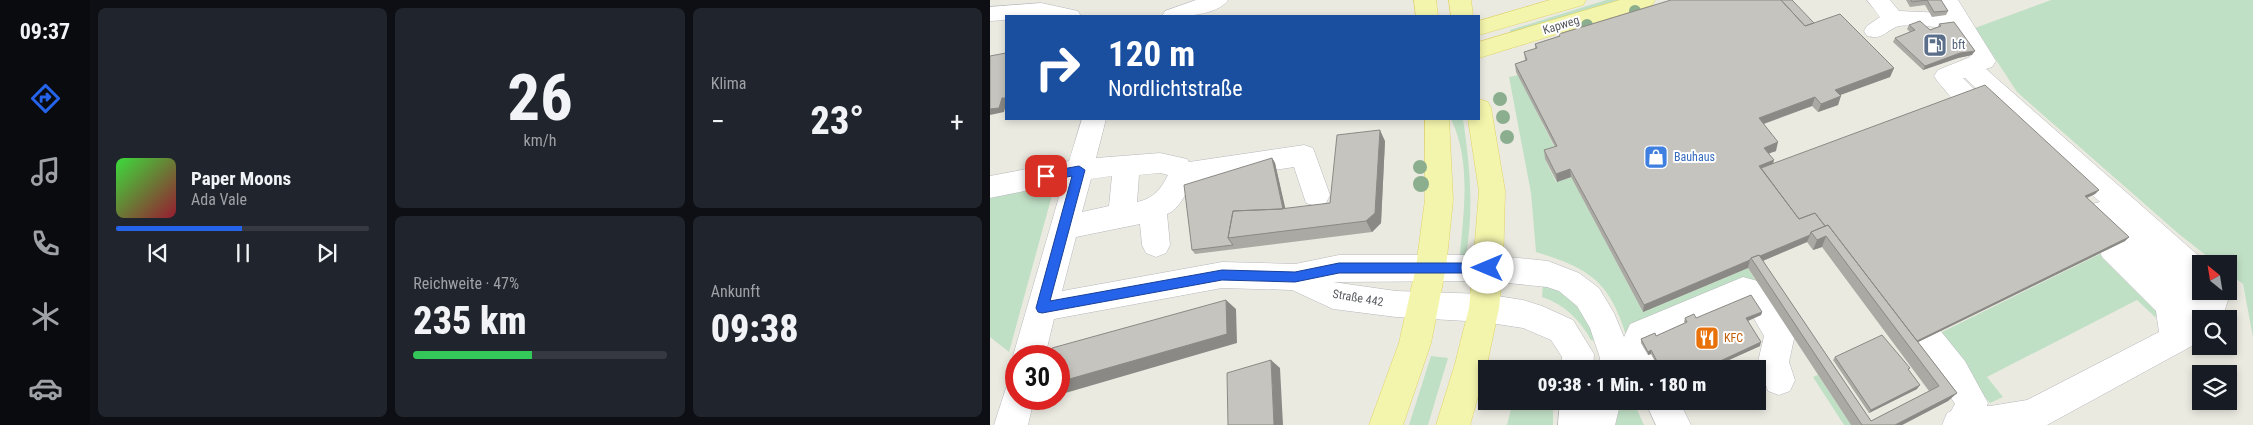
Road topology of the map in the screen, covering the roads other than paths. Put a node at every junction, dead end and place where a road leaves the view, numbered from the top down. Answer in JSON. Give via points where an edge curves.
{"nodes":[{"id":1,"x":1217,"y":0,"type":"edge"},
{"id":2,"x":1425,"y":0,"type":"edge"},
{"id":3,"x":1460,"y":0,"type":"edge"},
{"id":4,"x":1575,"y":0,"type":"edge"},
{"id":5,"x":1644,"y":0,"type":"edge"},
{"id":6,"x":1878,"y":0,"type":"edge"},
{"id":7,"x":1947,"y":0,"type":"edge"},
{"id":8,"x":990,"y":14,"type":"edge"},
{"id":9,"x":1065,"y":15,"type":"edge"},
{"id":10,"x":1176,"y":15,"type":"edge"},
{"id":11,"x":1427,"y":15,"type":"edge"},
{"id":12,"x":1462,"y":15,"type":"edge"},
{"id":13,"x":1959,"y":21,"type":"junction"},
{"id":14,"x":1480,"y":28,"type":"edge"},
{"id":15,"x":1480,"y":50,"type":"edge"},
{"id":16,"x":1957,"y":72,"type":"junction"},
{"id":17,"x":1980,"y":110,"type":"edge"},
{"id":18,"x":1480,"y":114,"type":"edge"},
{"id":19,"x":1094,"y":120,"type":"edge"},
{"id":20,"x":1437,"y":120,"type":"edge"},
{"id":21,"x":1126,"y":166,"type":"junction"},
{"id":22,"x":1079,"y":170,"type":"junction"},
{"id":23,"x":1182,"y":174,"type":"junction"},
{"id":24,"x":990,"y":187,"type":"edge"},
{"id":25,"x":1316,"y":196,"type":"dead end"},
{"id":26,"x":2086,"y":198,"type":"edge"},
{"id":27,"x":1153,"y":208,"type":"junction"},
{"id":28,"x":1122,"y":216,"type":"junction"},
{"id":29,"x":1064,"y":228,"type":"junction"},
{"id":30,"x":1156,"y":245,"type":"dead end"},
{"id":31,"x":1431,"y":268,"type":"junction"},
{"id":32,"x":1488,"y":268,"type":"junction"},
{"id":33,"x":1295,"y":277,"type":"junction"},
{"id":34,"x":2189,"y":280,"type":"edge"},
{"id":35,"x":1424,"y":306,"type":"junction"},
{"id":36,"x":1042,"y":308,"type":"junction"},
{"id":37,"x":1484,"y":308,"type":"junction"},
{"id":38,"x":2198,"y":310,"type":"edge"},
{"id":39,"x":2192,"y":324,"type":"edge"},
{"id":40,"x":2192,"y":329,"type":"edge"},
{"id":41,"x":1928,"y":339,"type":"edge"},
{"id":42,"x":1032,"y":345,"type":"edge"},
{"id":43,"x":1578,"y":360,"type":"edge"},
{"id":44,"x":1616,"y":360,"type":"edge"},
{"id":45,"x":1639,"y":360,"type":"edge"},
{"id":46,"x":1779,"y":380,"type":"dead end"},
{"id":47,"x":1015,"y":410,"type":"edge"},
{"id":48,"x":1576,"y":410,"type":"edge"},
{"id":49,"x":1603,"y":410,"type":"edge"},
{"id":50,"x":1666,"y":410,"type":"edge"},
{"id":51,"x":1961,"y":424,"type":"edge"},
{"id":52,"x":1011,"y":425,"type":"edge"},
{"id":53,"x":1386,"y":425,"type":"edge"},
{"id":54,"x":1453,"y":425,"type":"edge"},
{"id":55,"x":1575,"y":425,"type":"edge"},
{"id":56,"x":1598,"y":425,"type":"edge"},
{"id":57,"x":1674,"y":425,"type":"edge"}],
"edges":[{"from":1,"to":10,"type":"street"},
{"from":2,"to":11,"type":"main road"},
{"from":3,"to":12,"type":"main road"},
{"from":4,"to":14,"type":"main road","name":"Kapweg"},
{"from":5,"to":15,"type":"main road","name":"Kapweg"},
{"from":6,"to":13,"type":"street","via":[[1884,24]]},
{"from":7,"to":13,"type":"street"},
{"from":8,"to":9,"type":"street","via":[[1041,10]]},
{"from":13,"to":16,"type":"street","via":[[1984,61]]},
{"from":16,"to":17,"type":"street"},
{"from":16,"to":34,"type":"street"},
{"from":18,"to":32,"type":"main road","via":[[1492,191]]},
{"from":19,"to":22,"type":"street"},
{"from":20,"to":31,"type":"main road","via":[[1439,200]]},
{"from":21,"to":22,"type":"street"},
{"from":21,"to":23,"type":"street","via":[[1160,163],[1178,166]]},
{"from":21,"to":28,"type":"street"},
{"from":22,"to":24,"type":"street"},
{"from":22,"to":29,"type":"street"},
{"from":23,"to":25,"type":"street","via":[[1304,155]]},
{"from":23,"to":27,"type":"street","via":[[1174,190],[1162,204]]},
{"from":26,"to":34,"type":"street"},
{"from":27,"to":28,"type":"street"},
{"from":27,"to":30,"type":"street"},
{"from":28,"to":29,"type":"street"},
{"from":29,"to":36,"type":"street"},
{"from":31,"to":32,"type":"street","name":"Straße 442"},
{"from":31,"to":33,"type":"street","name":"Straße 442","via":[[1339,268]]},
{"from":31,"to":35,"type":"main road"},
{"from":32,"to":37,"type":"main road"},
{"from":32,"to":44,"type":"street","name":"Straße 442","via":[[1548,274],[1569,282],[1588,297],[1604,323]]},
{"from":33,"to":35,"type":"street","name":"Straße 442","via":[[1333,296]]},
{"from":33,"to":36,"type":"street","name":"Straße 442","via":[[1222,275]]},
{"from":34,"to":38,"type":"street"},
{"from":34,"to":39,"type":"street","via":[[2143,267],[2116,246],[2170,305]]},
{"from":35,"to":37,"type":"street","name":"Straße 442"},
{"from":35,"to":53,"type":"main road","via":[[1411,358]]},
{"from":36,"to":42,"type":"street"},
{"from":37,"to":43,"type":"street","name":"Straße 442","via":[[1523,314],[1562,330],[1578,354]]},
{"from":37,"to":54,"type":"main road"},
{"from":40,"to":51,"type":"street","via":[[2031,416]]},
{"from":41,"to":51,"type":"street","via":[[1954,372],[1972,404]]},
{"from":45,"to":46,"type":"street","via":[[1636,340],[1641,334],[1743,290],[1754,292],[1780,334],[1773,353],[1773,370]]},
{"from":47,"to":52,"type":"street"},
{"from":48,"to":55,"type":"street"},
{"from":49,"to":56,"type":"street"},
{"from":50,"to":57,"type":"street"}]}
